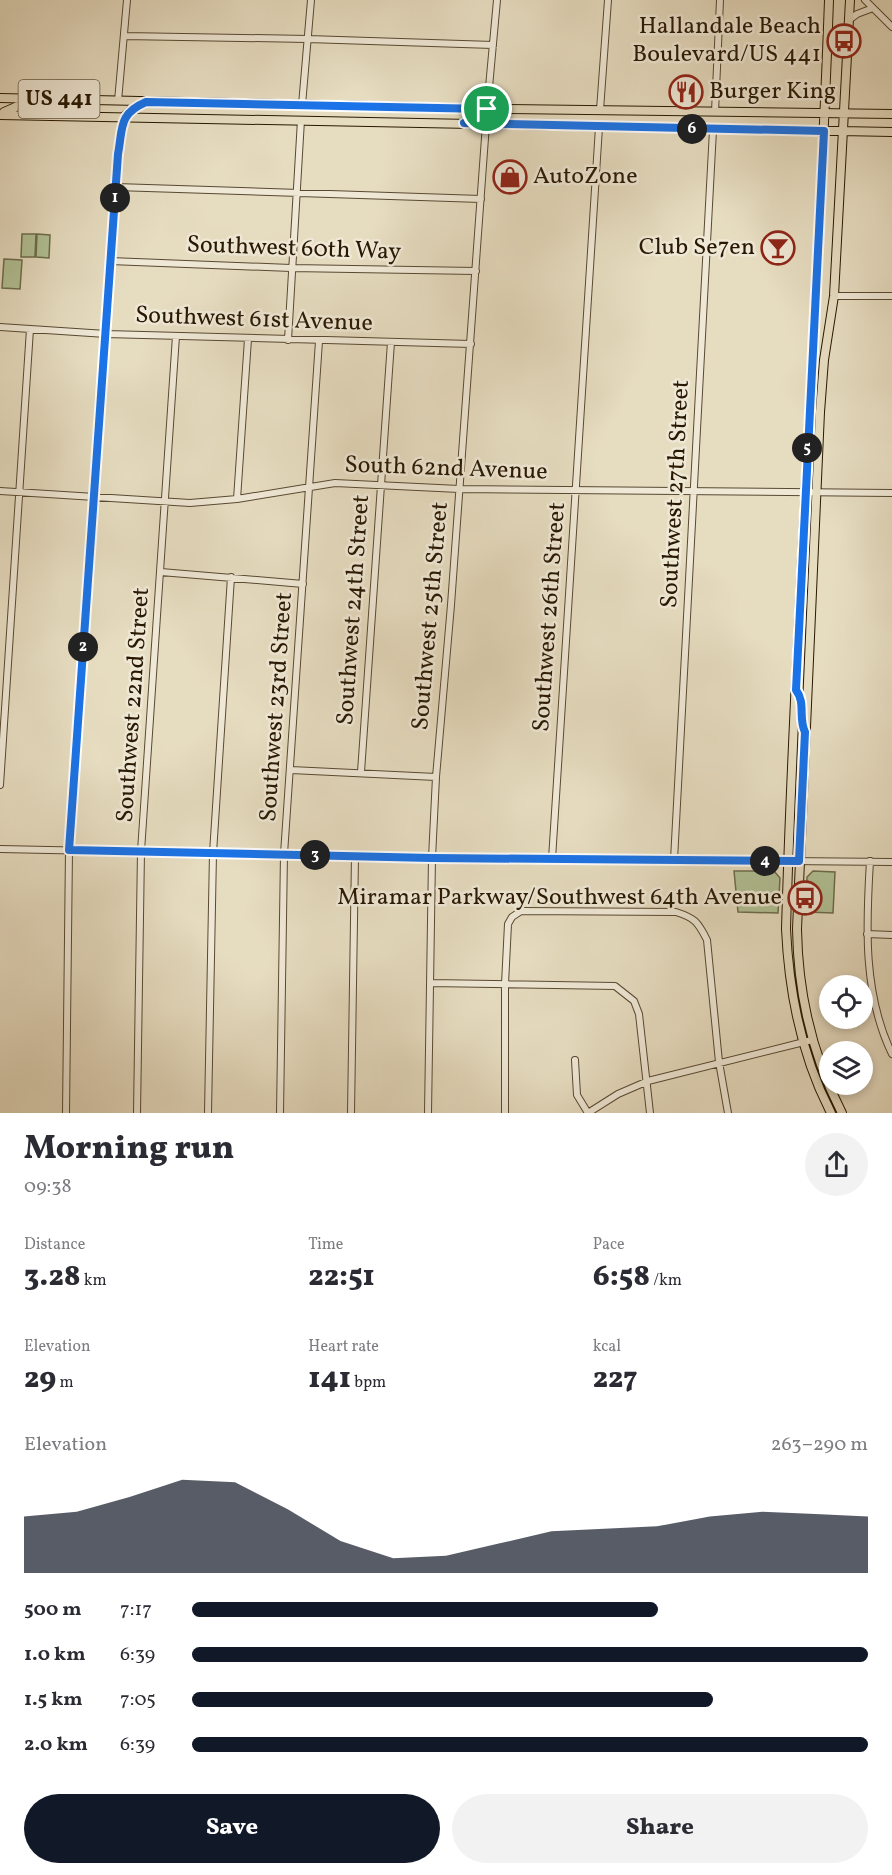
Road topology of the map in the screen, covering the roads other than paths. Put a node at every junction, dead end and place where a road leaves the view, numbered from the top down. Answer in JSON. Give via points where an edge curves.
{"nodes":[{"id":1,"x":127,"y":0,"type":"edge"},
{"id":2,"x":311,"y":0,"type":"edge"},
{"id":3,"x":497,"y":0,"type":"edge"},
{"id":4,"x":608,"y":0,"type":"edge"},
{"id":5,"x":720,"y":0,"type":"edge"},
{"id":6,"x":829,"y":0,"type":"edge"},
{"id":7,"x":850,"y":0,"type":"edge"},
{"id":8,"x":865,"y":0,"type":"edge"},
{"id":9,"x":873,"y":8,"type":"junction"},
{"id":10,"x":849,"y":20,"type":"junction"},
{"id":11,"x":892,"y":27,"type":"edge"},
{"id":12,"x":124,"y":36,"type":"junction"},
{"id":13,"x":308,"y":39,"type":"junction"},
{"id":14,"x":494,"y":45,"type":"junction"},
{"id":15,"x":0,"y":98,"type":"edge"},
{"id":16,"x":29,"y":99,"type":"junction"},
{"id":17,"x":118,"y":101,"type":"junction"},
{"id":18,"x":146,"y":102,"type":"junction"},
{"id":19,"x":302,"y":105,"type":"junction"},
{"id":20,"x":487,"y":109,"type":"junction"},
{"id":21,"x":508,"y":110,"type":"junction"},
{"id":22,"x":600,"y":111,"type":"junction"},
{"id":23,"x":715,"y":112,"type":"junction"},
{"id":24,"x":825,"y":113,"type":"junction"},
{"id":25,"x":843,"y":113,"type":"junction"},
{"id":26,"x":0,"y":114,"type":"edge"},
{"id":27,"x":892,"y":114,"type":"edge"},
{"id":28,"x":96,"y":116,"type":"junction"},
{"id":29,"x":125,"y":116,"type":"junction"},
{"id":30,"x":302,"y":120,"type":"junction"},
{"id":31,"x":464,"y":123,"type":"junction"},
{"id":32,"x":486,"y":123,"type":"junction"},
{"id":33,"x":599,"y":127,"type":"junction"},
{"id":34,"x":713,"y":130,"type":"junction"},
{"id":35,"x":824,"y":131,"type":"junction"},
{"id":36,"x":842,"y":132,"type":"junction"},
{"id":37,"x":892,"y":132,"type":"edge"},
{"id":38,"x":116,"y":187,"type":"junction"},
{"id":39,"x":298,"y":193,"type":"junction"},
{"id":40,"x":481,"y":199,"type":"junction"},
{"id":41,"x":110,"y":261,"type":"junction"},
{"id":42,"x":291,"y":268,"type":"junction"},
{"id":43,"x":476,"y":271,"type":"junction"},
{"id":44,"x":834,"y":296,"type":"junction"},
{"id":45,"x":892,"y":296,"type":"edge"},
{"id":46,"x":0,"y":327,"type":"edge"},
{"id":47,"x":30,"y":329,"type":"junction"},
{"id":48,"x":106,"y":334,"type":"junction"},
{"id":49,"x":176,"y":336,"type":"junction"},
{"id":50,"x":248,"y":339,"type":"junction"},
{"id":51,"x":288,"y":340,"type":"junction"},
{"id":52,"x":319,"y":341,"type":"junction"},
{"id":53,"x":391,"y":342,"type":"junction"},
{"id":54,"x":471,"y":344,"type":"junction"},
{"id":55,"x":381,"y":484,"type":"junction"},
{"id":56,"x":310,"y":486,"type":"junction"},
{"id":57,"x":459,"y":489,"type":"junction"},
{"id":58,"x":576,"y":490,"type":"junction"},
{"id":59,"x":0,"y":491,"type":"edge"},
{"id":60,"x":19,"y":492,"type":"junction"},
{"id":61,"x":805,"y":492,"type":"junction"},
{"id":62,"x":694,"y":493,"type":"junction"},
{"id":63,"x":816,"y":493,"type":"junction"},
{"id":64,"x":892,"y":494,"type":"edge"},
{"id":65,"x":93,"y":496,"type":"junction"},
{"id":66,"x":237,"y":500,"type":"junction"},
{"id":67,"x":165,"y":502,"type":"junction"},
{"id":68,"x":161,"y":572,"type":"junction"},
{"id":69,"x":231,"y":577,"type":"junction"},
{"id":70,"x":303,"y":584,"type":"junction"},
{"id":71,"x":796,"y":690,"type":"junction"},
{"id":72,"x":805,"y":732,"type":"junction"},
{"id":73,"x":291,"y":770,"type":"junction"},
{"id":74,"x":361,"y":772,"type":"junction"},
{"id":75,"x":436,"y":777,"type":"junction"},
{"id":76,"x":0,"y":785,"type":"edge"},
{"id":77,"x":0,"y":849,"type":"edge"},
{"id":78,"x":69,"y":850,"type":"junction"},
{"id":79,"x":141,"y":851,"type":"junction"},
{"id":80,"x":213,"y":853,"type":"junction"},
{"id":81,"x":284,"y":854,"type":"junction"},
{"id":82,"x":355,"y":856,"type":"junction"},
{"id":83,"x":432,"y":858,"type":"junction"},
{"id":84,"x":552,"y":859,"type":"junction"},
{"id":85,"x":674,"y":860,"type":"junction"},
{"id":86,"x":788,"y":861,"type":"junction"},
{"id":87,"x":799,"y":861,"type":"junction"},
{"id":88,"x":870,"y":861,"type":"junction"},
{"id":89,"x":892,"y":862,"type":"edge"},
{"id":90,"x":867,"y":934,"type":"junction"},
{"id":91,"x":892,"y":935,"type":"edge"},
{"id":92,"x":430,"y":983,"type":"junction"},
{"id":93,"x":505,"y":984,"type":"junction"},
{"id":94,"x":812,"y":1040,"type":"junction"},
{"id":95,"x":802,"y":1043,"type":"junction"},
{"id":96,"x":892,"y":1054,"type":"edge"},
{"id":97,"x":574,"y":1060,"type":"dead end"},
{"id":98,"x":719,"y":1062,"type":"junction"},
{"id":99,"x":648,"y":1081,"type":"junction"},
{"id":100,"x":66,"y":1113,"type":"edge"},
{"id":101,"x":137,"y":1113,"type":"edge"},
{"id":102,"x":208,"y":1113,"type":"edge"},
{"id":103,"x":280,"y":1113,"type":"edge"},
{"id":104,"x":351,"y":1113,"type":"edge"},
{"id":105,"x":428,"y":1113,"type":"edge"},
{"id":106,"x":505,"y":1113,"type":"edge"},
{"id":107,"x":588,"y":1113,"type":"edge"},
{"id":108,"x":650,"y":1113,"type":"edge"},
{"id":109,"x":728,"y":1113,"type":"edge"},
{"id":110,"x":831,"y":1113,"type":"edge"},
{"id":111,"x":842,"y":1113,"type":"edge"}],
"edges":[{"from":1,"to":12,"type":"street"},
{"from":2,"to":13,"type":"street"},
{"from":3,"to":14,"type":"street"},
{"from":4,"to":22,"type":"street"},
{"from":5,"to":23,"type":"street"},
{"from":6,"to":24,"type":"main road"},
{"from":7,"to":10,"type":"main road"},
{"from":8,"to":9,"type":"street"},
{"from":9,"to":10,"type":"street"},
{"from":9,"to":11,"type":"street"},
{"from":10,"to":25,"type":"main road"},
{"from":12,"to":13,"type":"street"},
{"from":12,"to":17,"type":"street"},
{"from":13,"to":14,"type":"street"},
{"from":13,"to":19,"type":"street"},
{"from":14,"to":20,"type":"street"},
{"from":15,"to":16,"type":"main road","number":"US 441"},
{"from":16,"to":17,"type":"main road","number":"US 441"},
{"from":16,"to":26,"type":"main road"},
{"from":17,"to":18,"type":"main road","number":"US 441"},
{"from":17,"to":28,"type":"main road","via":[[111,110]]},
{"from":18,"to":19,"type":"main road","number":"US 441"},
{"from":18,"to":29,"type":"main road"},
{"from":19,"to":20,"type":"main road","number":"US 441"},
{"from":20,"to":21,"type":"main road","number":"US 441"},
{"from":20,"to":31,"type":"main road","via":[[480,117]]},
{"from":21,"to":22,"type":"main road","number":"US 441"},
{"from":21,"to":32,"type":"main road"},
{"from":22,"to":23,"type":"main road","number":"US 441"},
{"from":23,"to":24,"type":"main road","number":"US 441"},
{"from":24,"to":25,"type":"main road","number":"US 441"},
{"from":24,"to":35,"type":"main road"},
{"from":25,"to":27,"type":"main road","number":"US 441"},
{"from":25,"to":36,"type":"main road"},
{"from":26,"to":28,"type":"main road","number":"US 441"},
{"from":28,"to":29,"type":"main road","number":"US 441"},
{"from":29,"to":30,"type":"main road","number":"US 441"},
{"from":29,"to":38,"type":"street"},
{"from":30,"to":31,"type":"main road","number":"US 441"},
{"from":30,"to":39,"type":"street"},
{"from":31,"to":32,"type":"main road","number":"US 441"},
{"from":32,"to":33,"type":"main road","number":"US 441"},
{"from":32,"to":40,"type":"street","name":"Southwest 25th Street"},
{"from":33,"to":34,"type":"main road","number":"US 441"},
{"from":33,"to":58,"type":"street","name":"Southwest 26th Street"},
{"from":34,"to":35,"type":"main road","number":"US 441"},
{"from":34,"to":62,"type":"street","name":"Southwest 27th Street"},
{"from":35,"to":36,"type":"main road","number":"US 441"},
{"from":35,"to":61,"type":"main road"},
{"from":36,"to":37,"type":"main road","number":"US 441"},
{"from":36,"to":44,"type":"main road"},
{"from":38,"to":39,"type":"street"},
{"from":38,"to":41,"type":"street"},
{"from":39,"to":40,"type":"street"},
{"from":39,"to":42,"type":"street"},
{"from":40,"to":43,"type":"street","name":"Southwest 25th Street"},
{"from":41,"to":42,"type":"street","name":"Southwest 60th Way"},
{"from":41,"to":48,"type":"street"},
{"from":42,"to":43,"type":"street","name":"Southwest 60th Way"},
{"from":42,"to":51,"type":"street"},
{"from":43,"to":54,"type":"street","name":"Southwest 25th Street"},
{"from":44,"to":45,"type":"street"},
{"from":44,"to":63,"type":"main road","via":[[824,360]]},
{"from":46,"to":47,"type":"street","name":"Southwest 61st Avenue"},
{"from":47,"to":48,"type":"street","name":"Southwest 61st Avenue"},
{"from":47,"to":60,"type":"street"},
{"from":48,"to":49,"type":"street","name":"Southwest 61st Avenue"},
{"from":48,"to":65,"type":"street"},
{"from":49,"to":50,"type":"street","name":"Southwest 61st Avenue"},
{"from":49,"to":67,"type":"street","name":"Southwest 22nd Street"},
{"from":50,"to":51,"type":"street","name":"Southwest 61st Avenue"},
{"from":50,"to":66,"type":"street"},
{"from":51,"to":52,"type":"street","name":"Southwest 61st Avenue"},
{"from":52,"to":53,"type":"street","name":"Southwest 61st Avenue"},
{"from":52,"to":56,"type":"street","name":"Southwest 23rd Street"},
{"from":53,"to":54,"type":"street","name":"Southwest 61st Avenue"},
{"from":53,"to":55,"type":"street","name":"Southwest 24th Street"},
{"from":54,"to":57,"type":"street","name":"Southwest 25th Street"},
{"from":55,"to":56,"type":"street","name":"South 62nd Avenue"},
{"from":55,"to":57,"type":"street","name":"South 62nd Avenue"},
{"from":55,"to":74,"type":"street","name":"Southwest 24th Street"},
{"from":56,"to":66,"type":"street","name":"South 62nd Avenue"},
{"from":56,"to":70,"type":"street","name":"Southwest 23rd Street"},
{"from":57,"to":58,"type":"street","name":"South 62nd Avenue"},
{"from":57,"to":75,"type":"street","name":"Southwest 25th Street"},
{"from":58,"to":62,"type":"street","name":"South 62nd Avenue"},
{"from":58,"to":84,"type":"street","name":"Southwest 26th Street"},
{"from":59,"to":60,"type":"street","name":"South 62nd Avenue"},
{"from":60,"to":65,"type":"street","name":"South 62nd Avenue"},
{"from":60,"to":76,"type":"street"},
{"from":61,"to":62,"type":"street","name":"South 62nd Avenue"},
{"from":61,"to":63,"type":"street","name":"South 62nd Avenue"},
{"from":61,"to":71,"type":"main road"},
{"from":62,"to":85,"type":"street","name":"Southwest 27th Street"},
{"from":63,"to":64,"type":"street","name":"South 62nd Avenue"},
{"from":63,"to":72,"type":"main road"},
{"from":65,"to":67,"type":"street","name":"South 62nd Avenue"},
{"from":65,"to":78,"type":"street"},
{"from":66,"to":67,"type":"street","name":"South 62nd Avenue"},
{"from":67,"to":68,"type":"street","name":"Southwest 22nd Street"},
{"from":68,"to":69,"type":"street"},
{"from":68,"to":79,"type":"street","name":"Southwest 22nd Street"},
{"from":69,"to":70,"type":"street"},
{"from":69,"to":80,"type":"street"},
{"from":70,"to":73,"type":"street","name":"Southwest 23rd Street"},
{"from":71,"to":72,"type":"main road","via":[[802,700]]},
{"from":71,"to":86,"type":"main road"},
{"from":72,"to":87,"type":"main road"},
{"from":73,"to":74,"type":"street"},
{"from":73,"to":81,"type":"street","name":"Southwest 23rd Street"},
{"from":74,"to":75,"type":"street"},
{"from":75,"to":83,"type":"street","name":"Southwest 25th Street"},
{"from":77,"to":78,"type":"street"},
{"from":78,"to":79,"type":"street"},
{"from":78,"to":100,"type":"street"},
{"from":79,"to":80,"type":"street"},
{"from":79,"to":101,"type":"street","name":"Southwest 22nd Street"},
{"from":80,"to":81,"type":"street"},
{"from":80,"to":102,"type":"street"},
{"from":81,"to":82,"type":"street"},
{"from":81,"to":103,"type":"street","name":"Southwest 23rd Street"},
{"from":82,"to":83,"type":"street"},
{"from":82,"to":104,"type":"street"},
{"from":83,"to":84,"type":"street"},
{"from":83,"to":92,"type":"street","name":"Southwest 25th Street"},
{"from":84,"to":85,"type":"street"},
{"from":85,"to":86,"type":"street"},
{"from":86,"to":87,"type":"street"},
{"from":86,"to":95,"type":"main road","via":[[787,961]]},
{"from":87,"to":88,"type":"street"},
{"from":87,"to":94,"type":"main road","via":[[798,960]]},
{"from":88,"to":89,"type":"street"},
{"from":88,"to":90,"type":"street"},
{"from":90,"to":91,"type":"street"},
{"from":90,"to":96,"type":"street","via":[[874,999]]},
{"from":92,"to":93,"type":"street"},
{"from":92,"to":105,"type":"street","name":"Southwest 25th Street"},
{"from":93,"to":98,"type":"street","via":[[508,924],[521,911],[676,912],[690,916],[699,923],[707,940]]},
{"from":93,"to":99,"type":"street","via":[[615,986],[626,993],[639,1014]]},
{"from":93,"to":106,"type":"street"},
{"from":94,"to":95,"type":"street"},
{"from":94,"to":111,"type":"main road"},
{"from":95,"to":98,"type":"street"},
{"from":95,"to":110,"type":"main road"},
{"from":97,"to":107,"type":"street","via":[[577,1095]]},
{"from":98,"to":99,"type":"street"},
{"from":98,"to":109,"type":"street"},
{"from":99,"to":107,"type":"street"},
{"from":99,"to":108,"type":"street"}]}
